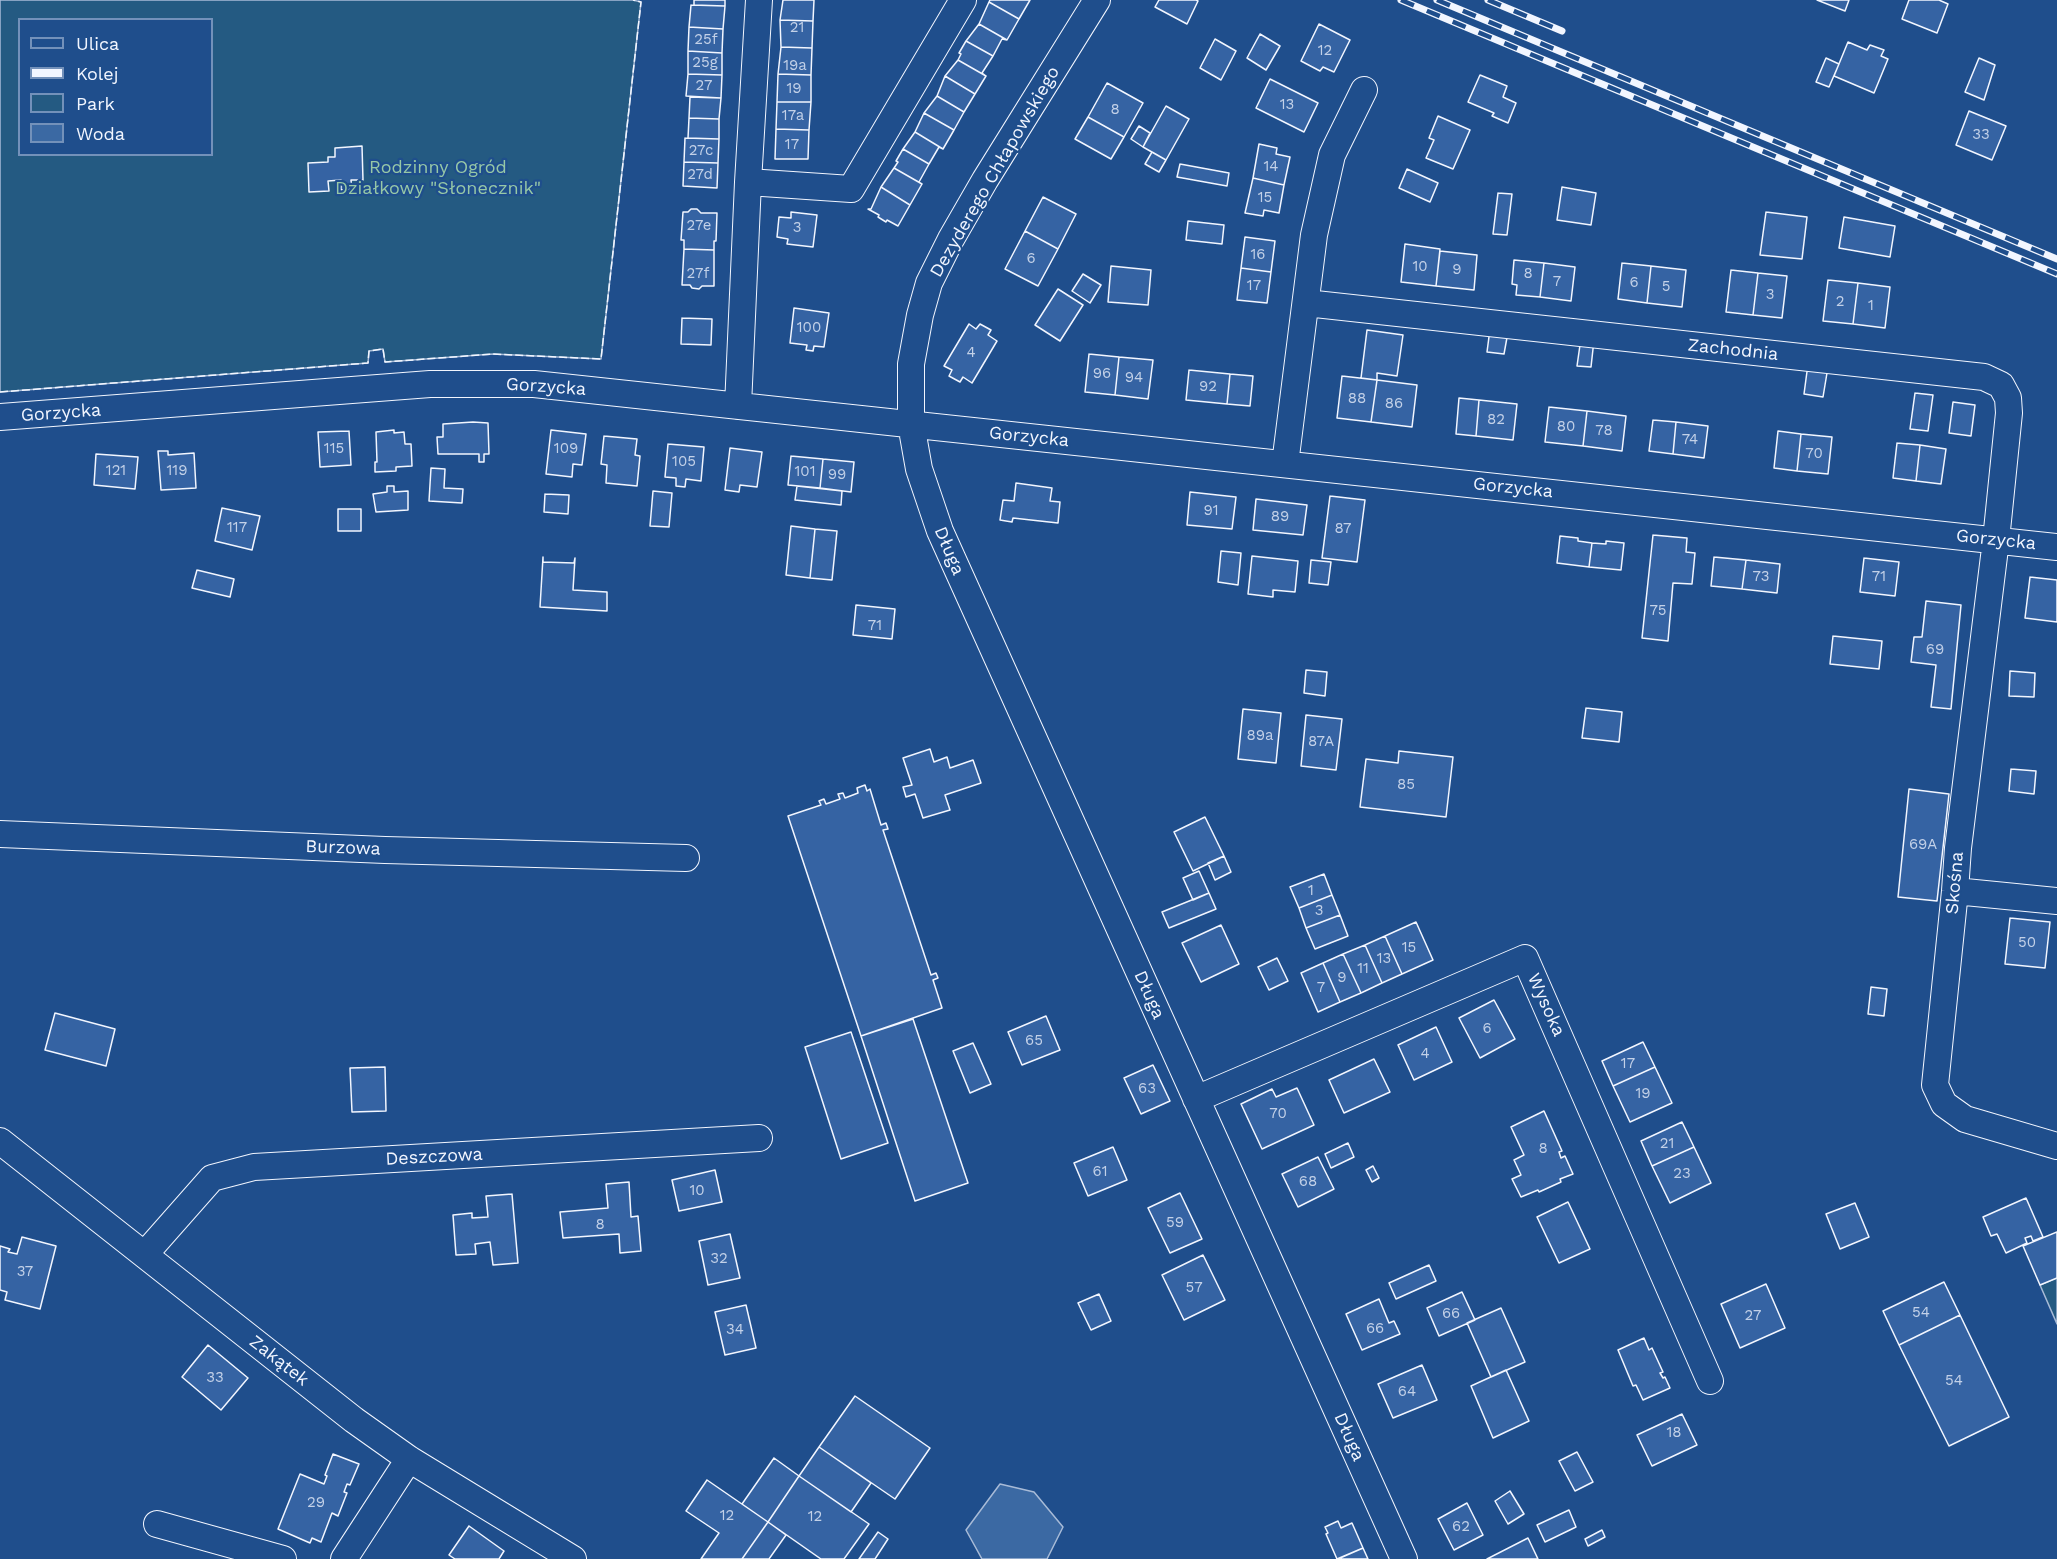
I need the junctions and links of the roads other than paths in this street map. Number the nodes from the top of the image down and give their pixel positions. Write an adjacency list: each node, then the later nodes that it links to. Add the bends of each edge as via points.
1 (759, 0): 5 (street)
2 (963, 0): 5 (street, via 851,189)
3 (1097, 0): 9 (street, Dezyderego Chłapowskiego, via 985,180 930,283 914,343)
4 (1364, 90): 6 (street, via 1332,155 1314,235)
5 (748, 182): 7 (street)
6 (1306, 303): 10 (street); 11 (street, Zachodnia, via 1984,377 2001,385 2008,398)
7 (738, 405): 8 (street, Gorzycka, via 534,384 430,384); 9 (street, Gorzycka)
8 (0, 417)
9 (911, 424): 10 (street, Gorzycka); 17 (street, Długa, via 919,469 940,531)
10 (1285, 464): 11 (street, Gorzycka)
11 (1996, 540): 12 (street, Gorzycka); 15 (street, Skośna)
12 (2057, 547)
13 (0, 834): 14 (street, Burzowa)
14 (686, 858)
15 (1955, 891): 16 (street); 20 (street, Skośna, via 1935,1085 1944,1104 1965,1119)
16 (2057, 901)
17 (1196, 1099): 22 (street, Wysoka, via 1525,958); 28 (street, Długa)
18 (759, 1138): 21 (street, Deszczowa, via 254,1167 212,1178)
19 (0, 1141): 21 (street, Zakątek)
20 (2057, 1146)
21 (145, 1254): 23 (street, Zakątek)
22 (1710, 1381)
23 (409, 1459): 26 (street); 27 (street, Zakątek)
24 (157, 1524): 25 (street)
25 (283, 1559)
26 (344, 1559)
27 (573, 1559)
28 (1404, 1559)

